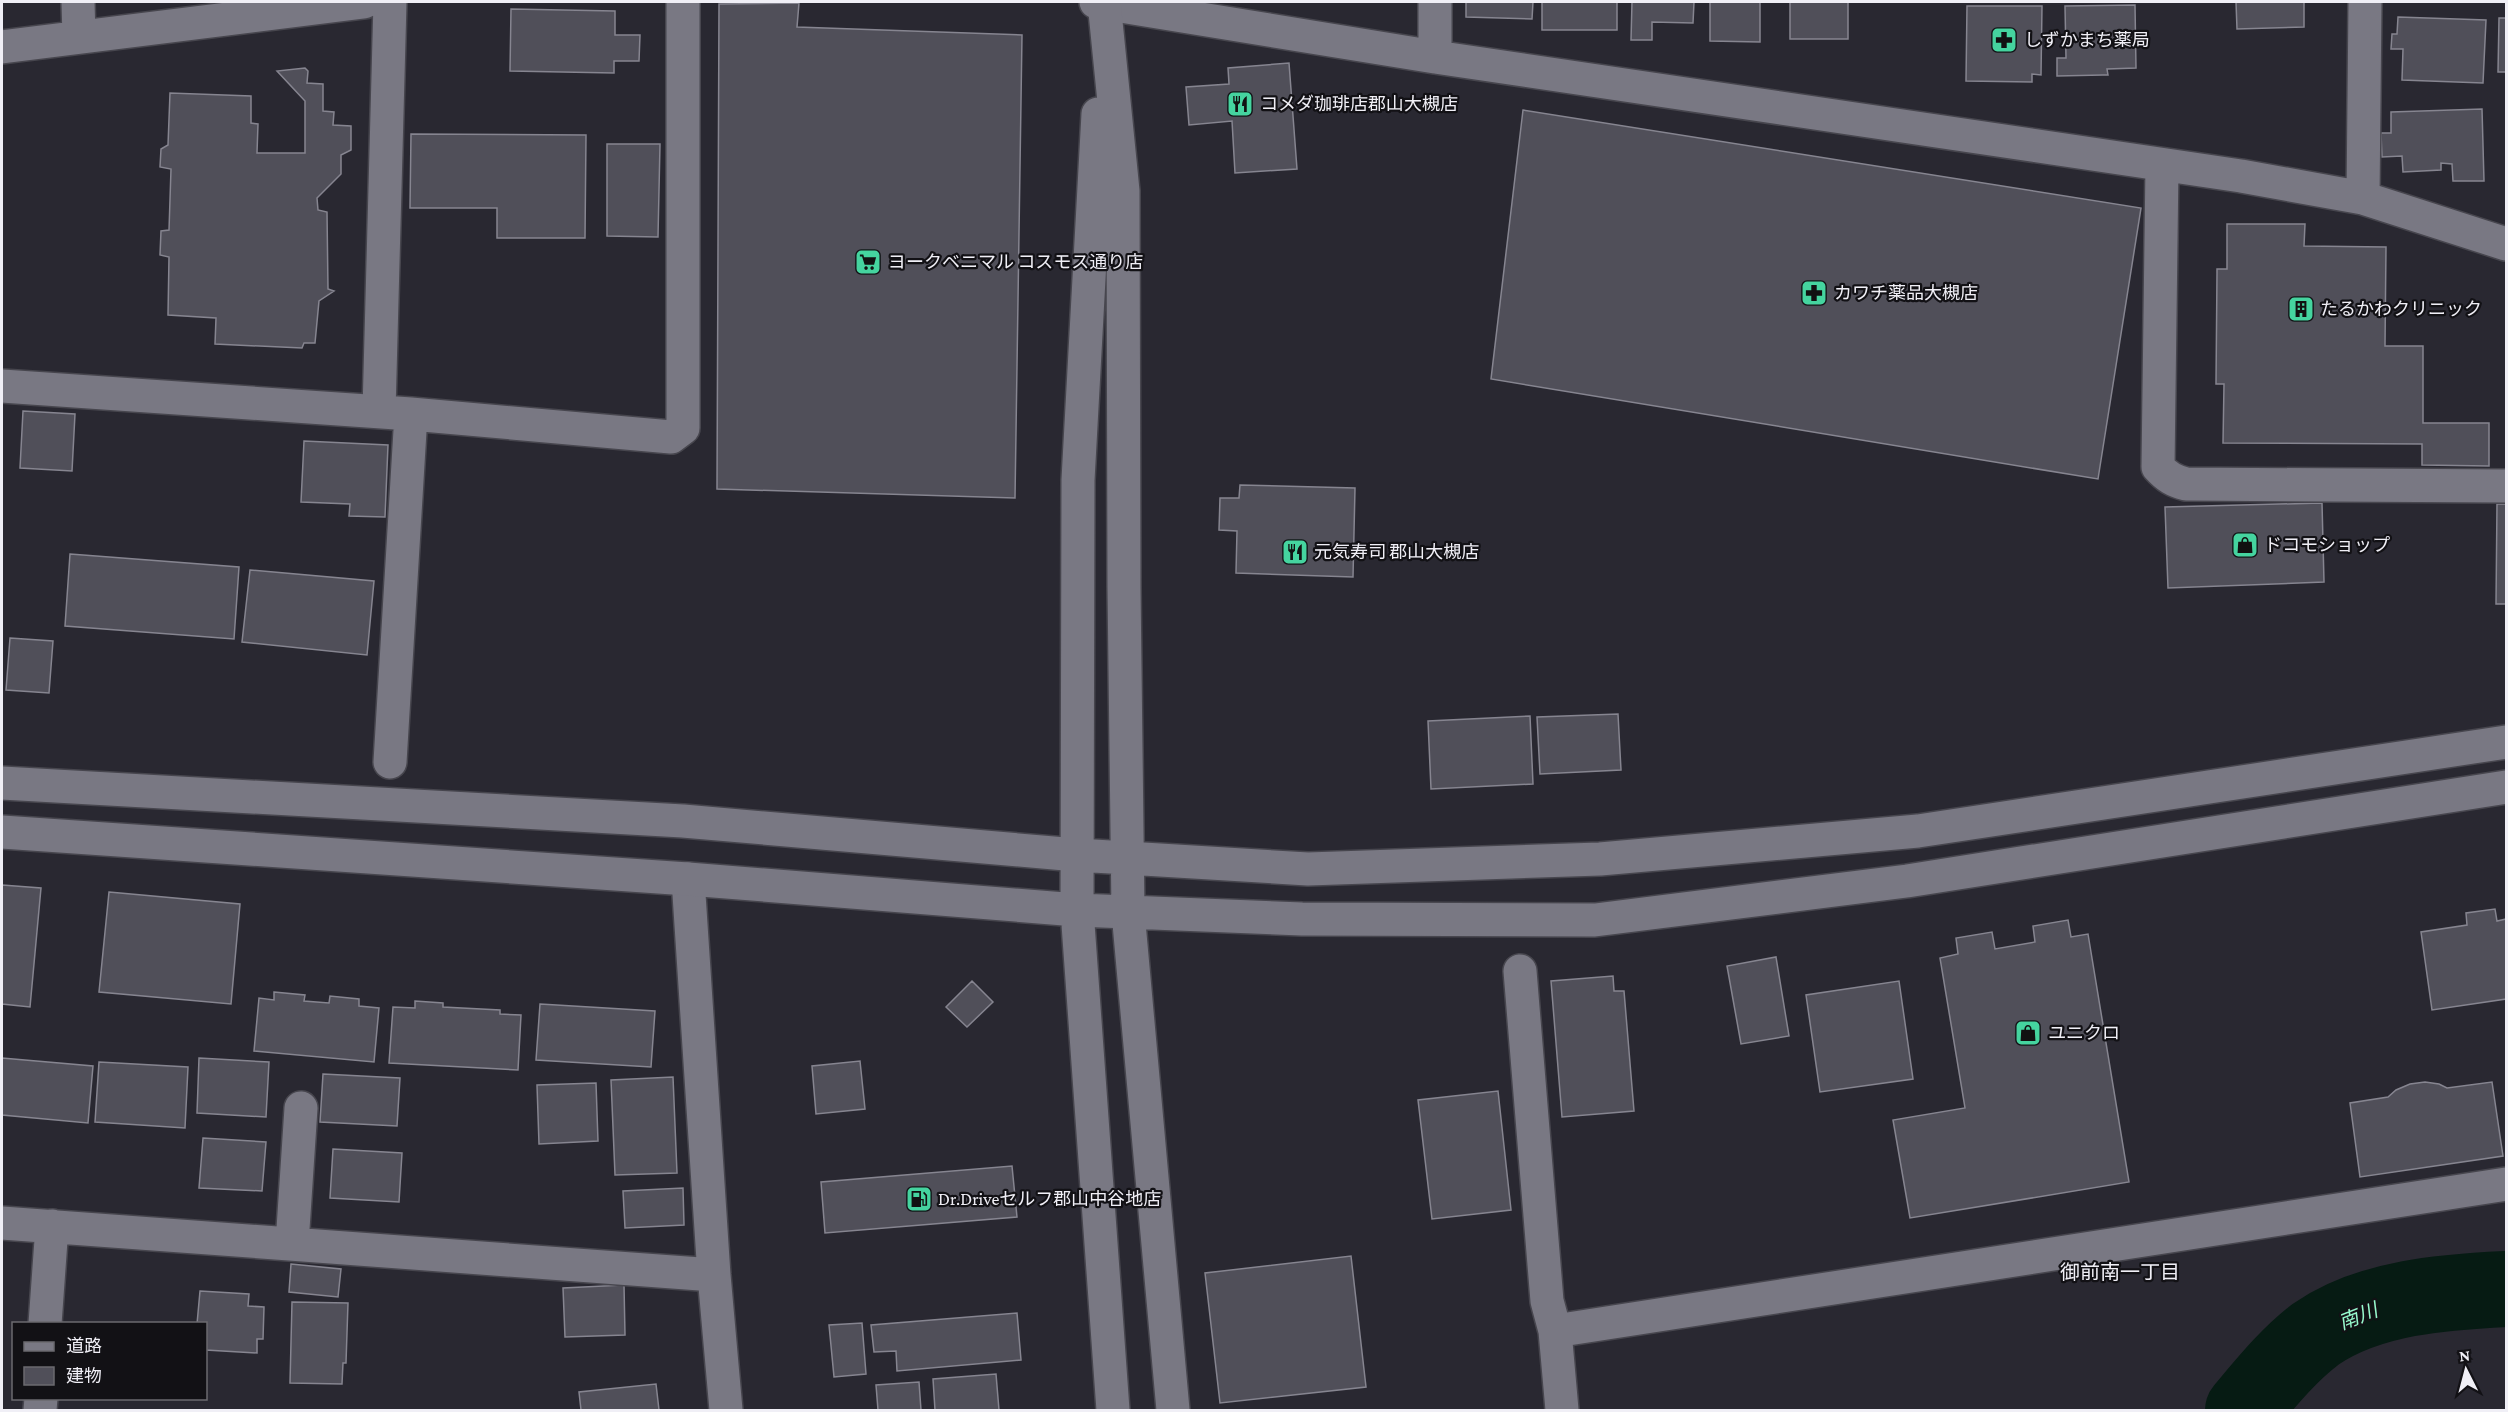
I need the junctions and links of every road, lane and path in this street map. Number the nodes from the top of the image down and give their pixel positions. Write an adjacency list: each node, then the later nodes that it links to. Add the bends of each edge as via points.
1 (78, 2): 9 (street)
2 (364, 2): 8 (street)
3 (390, 2): 16 (street)
4 (683, 2): 16 (street, via 683,428 671,437)
5 (1101, 2): 11 (street); 23 (street, via 1078,480); 24 (street, via 1123,191)
6 (1435, 2): 11 (street)
7 (2365, 2): 13 (street)
8 (160, 14): 9 (street)
9 (79, 37): 10 (street)
10 (2, 47)
11 (1435, 57): 12 (street)
12 (2163, 165): 13 (street); 17 (street, via 2158,467 2166,475 2186,484)
13 (2363, 198): 14 (street)
14 (2506, 244)
15 (2, 386): 16 (street)
16 (395, 412): 19 (street)
17 (2506, 486)
18 (2506, 742): 24 (street, via 1918,831 1600,859 1308,869)
19 (390, 762)
20 (2, 783): 23 (street, via 683,821)
21 (2506, 787): 27 (street, via 1907,882 1595,920 1302,919)
22 (2, 832): 25 (street)
23 (1077, 855): 24 (street); 26 (street)
24 (1127, 857): 27 (street)
25 (688, 879): 26 (street); 34 (street)
26 (1077, 910): 27 (street); 38 (street)
27 (1128, 912): 39 (street)
28 (1520, 971): 36 (street, via 1547,1301)
29 (301, 1108): 33 (street)
30 (2506, 1184): 36 (street)
31 (2, 1223): 32 (street)
32 (52, 1226): 33 (street); 35 (street)
33 (292, 1244): 34 (street)
34 (714, 1275): 37 (street)
35 (45, 1322)
36 (1556, 1331): 40 (street)
37 (726, 1410)
38 (1113, 1410)
39 (1173, 1410)
40 (1563, 1410)

